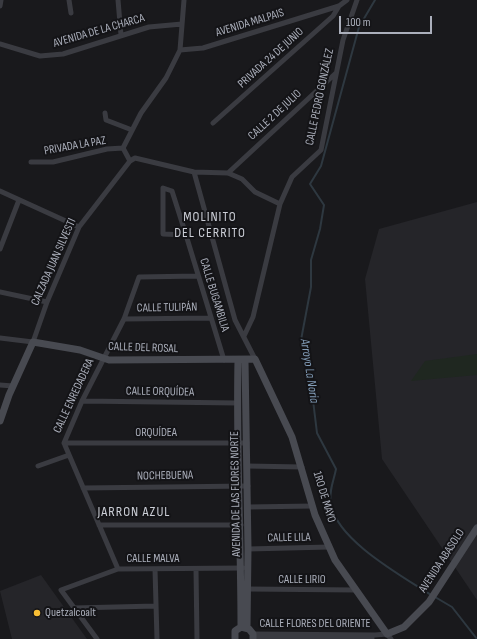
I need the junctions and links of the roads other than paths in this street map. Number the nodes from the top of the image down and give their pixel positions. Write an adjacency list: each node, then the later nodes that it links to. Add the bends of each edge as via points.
1 (0, 0): 7 (street)
2 (69, 0): 10 (street)
3 (118, 0): 12 (street)
4 (184, 0): 11 (street)
5 (348, 0): 8 (street, AVENIDA MALPAIS); 9 (street)
6 (357, 0): 9 (street, CALLE PEDRO GONZÁLEZ)
7 (0, 6)
8 (339, 6): 14 (street, AVENIDA MALPAIS, via 203,48); 17 (street, PRIVADA 24 DE JUNIO, via 333,16)
9 (353, 8): 15 (street, CALLE PEDRO GONZÁLEZ, via 342,40)
10 (71, 13)
11 (182, 24): 12 (street, AVENIDA DE LA CHARCA, via 149,26); 14 (street)
12 (121, 35): 13 (street, AVENIDA DE LA CHARCA, via 63,54 40,56)
13 (0, 44)
14 (180, 50): 18 (street, via 166,78 141,112)
15 (336, 73): 23 (street, CALLE 2 DE JULIO); 26 (street, CALLE PEDRO GONZÁLEZ, via 321,150 292,177)
16 (106, 113): 18 (street, via 106,120)
17 (213, 123)
18 (132, 130): 19 (street)
19 (123, 148): 20 (street); 21 (street, PRIVADA LA PAZ, via 53,162)
20 (130, 161): 22 (street, via 141,158); 27 (street, CALZADA JUAN SILVESTI)
21 (31, 162)
22 (194, 172): 23 (street); 35 (street, via 235,320)
23 (228, 173): 26 (street, via 242,179 255,192)
24 (0, 191): 25 (street)
25 (19, 200): 27 (street); 29 (street)
26 (280, 204): 35 (street, via 253,317)
27 (79, 227): 32 (street, CALZADA JUAN SILVESTI)
28 (186, 235): 28 (street, CALLE BUGAMBILIA, via 172,191 163,188 163,234); 30 (street, CALLE BUGAMBILIA)
29 (0, 249)
30 (198, 276): 33 (street, CALLE BUGAMBILIA); 34 (street, CALLE ENREDADERA, via 140,277)
31 (0, 292): 32 (street)
32 (46, 302): 37 (street, CALZADA JUAN SILVESTI)
33 (211, 318): 34 (street, CALLE TULIPÁN); 40 (street, CALLE BUGAMBILIA)
34 (124, 319): 38 (street, CALLE ENREDADERA)
35 (244, 336): 39 (street)
36 (0, 338): 37 (street)
37 (33, 342): 38 (street, CALLE DEL ROSAL, via 80,350); 44 (street, CALZADA JUAN SILVESTI)
38 (103, 358): 40 (street, CALLE DEL ROSAL); 45 (street, CALLE ENREDADERA)
39 (255, 359): 42 (street, CALLE DEL ROSAL); 54 (street, 1RO DE MAYO, via 292,437)
40 (224, 360): 41 (street, CALLE DEL ROSAL)
41 (238, 360): 42 (street, CALLE DEL ROSAL); 46 (street, AVENIDA DE LAS FLORES NORTE)
42 (246, 360): 49 (street, AVENIDA DE LAS FLORES NORTE)
43 (0, 385): 44 (street)
44 (13, 386): 47 (street, CALZADA JUAN SILVESTI)
45 (82, 401): 46 (street, CALLE ORQUÍDEA); 50 (street, CALLE ENREDADERA)
46 (237, 403): 48 (street, AVENIDA DE LAS FLORES NORTE)
47 (0, 421)
48 (237, 442): 49 (street, ORQUÍDEA); 50 (street, ORQUÍDEA); 55 (street, AVENIDA DE LAS FLORES NORTE)
49 (247, 442): 53 (street, AVENIDA DE LAS FLORES NORTE)
50 (64, 443): 51 (street, CALLE ENREDADERA)
51 (69, 455): 52 (street); 57 (street, CALLE ENREDADERA)
52 (38, 466)
53 (247, 466): 54 (street); 56 (street, AVENIDA DE LAS FLORES NORTE)
54 (303, 467): 58 (street, 1RO DE MAYO)
55 (239, 485): 56 (street, NOCHEBUENA); 57 (street, NOCHEBUENA); 61 (street, AVENIDA DE LAS FLORES NORTE)
56 (248, 486): 59 (street, AVENIDA DE LAS FLORES NORTE)
57 (83, 488): 60 (street, CALLE ENREDADERA)
58 (313, 506): 59 (street); 63 (street, 1RO DE MAYO)
59 (248, 507): 64 (street, AVENIDA DE LAS FLORES NORTE)
60 (99, 525): 61 (street); 65 (street, CALLE ENREDADERA)
61 (241, 525): 68 (street, AVENIDA DE LAS FLORES NORTE)
62 (477, 528): 74 (street, AVENIDA ABASOLO, via 429,602 404,627)
63 (329, 547): 64 (street, CALLE LILA); 70 (street, 1RO DE MAYO)
64 (248, 549): 68 (street, AVENIDA DE LAS FLORES NORTE)
65 (118, 569): 66 (street, CALLE MALVA); 72 (street, CALLE MALVA, via 61,590)
66 (154, 569): 67 (street, CALLE MALVA); 71 (street)
67 (196, 569): 68 (street, CALLE MALVA); 79 (street)
68 (245, 569): 69 (street, AVENIDA DE LAS FLORES NORTE); 73 (street, AVENIDA DE LAS FLORES NORTE)
69 (248, 589): 70 (street, CALLE LIRIO); 73 (street, AVENIDA DE LAS FLORES NORTE)
70 (356, 590): 74 (street, 1RO DE MAYO)
71 (156, 606): 72 (street); 78 (street)
72 (74, 608): 77 (street)
73 (244, 627): 75 (street); 80 (street, via 235,631)
74 (389, 636): 76 (street, CALLE FLORES DEL ORIENTE)
75 (253, 637): 76 (street, CALLE FLORES DEL ORIENTE)
76 (373, 637)
77 (97, 639)
78 (157, 639)
79 (197, 639)
80 (235, 639)

